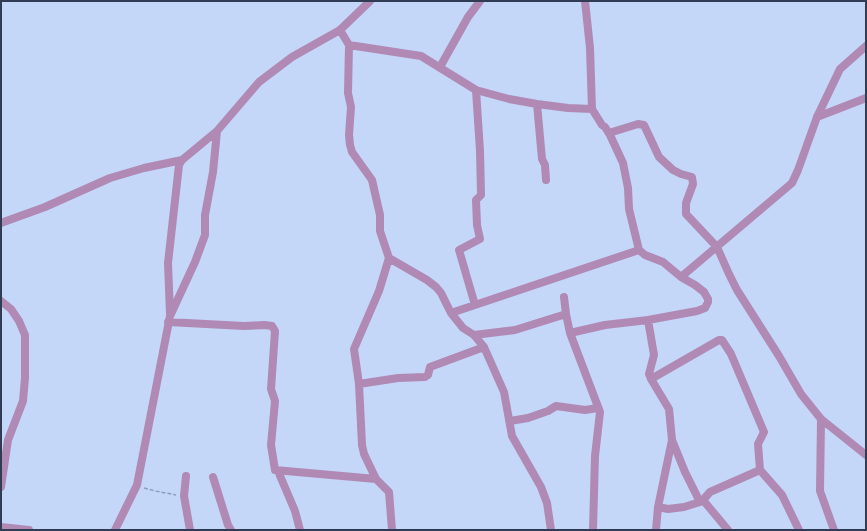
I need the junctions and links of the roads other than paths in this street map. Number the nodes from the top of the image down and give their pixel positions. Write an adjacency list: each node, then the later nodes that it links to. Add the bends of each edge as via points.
1 (370, 1): 4 (street)
2 (480, 1): 7 (street)
3 (585, 1): 11 (street)
4 (340, 30): 5 (street); 13 (street, via 292,57 259,82)
5 (349, 45): 7 (street, via 419,55); 20 (street, via 350,145 352,152 372,180 380,215 380,231)
6 (866, 46): 12 (street, via 840,69)
7 (440, 67): 8 (street)
8 (476, 90): 10 (street); 24 (street, via 481,195 476,200 480,240 459,250)
9 (866, 98): 12 (street)
10 (537, 104): 11 (street); 16 (street)
11 (592, 109): 14 (street)
12 (817, 117): 18 (street, via 792,183)
13 (217, 131): 15 (street); 27 (street, via 205,218 205,236 196,262)
14 (609, 133): 18 (street, via 638,124 644,125 658,157 673,170 692,177 693,184 686,203 686,214); 19 (street, via 623,163 629,210)
15 (182, 160): 17 (street, via 110,178 45,207); 27 (street, via 177,176 168,263)
16 (546, 180)
17 (1, 223)
18 (717, 247): 21 (street); 35 (street, via 746,305 801,394)
19 (639, 250): 21 (street, via 663,262); 24 (street)
20 (389, 258): 25 (street, via 436,287 442,293); 33 (street, via 355,344)
21 (681, 277): 28 (street, via 704,292 708,299 707,306 697,311)
22 (564, 297): 26 (street)
23 (1, 301): 44 (street, via 12,309 25,335 25,342 23,400 8,440)
24 (475, 305): 25 (street)
25 (451, 313): 30 (street, via 463,328)
26 (566, 314): 29 (street); 30 (street, via 515,330)
27 (169, 319): 40 (street, via 244,326 265,325 274,328 271,389 275,401 271,445 274,469); 49 (street, via 137,485)
28 (648, 320): 29 (street, via 605,325); 32 (street, via 654,354 649,374)
29 (570, 333): 34 (street)
30 (474, 335): 31 (street)
31 (484, 347): 33 (street, via 430,367 425,377); 36 (street, via 504,392)
32 (651, 379): 37 (street, via 669,409); 39 (street, via 722,340 731,354 764,432 758,444)
33 (359, 384): 43 (street, via 362,446)
34 (598, 408): 36 (street, via 585,410 556,406 528,418); 55 (street, via 600,412)
35 (821, 419): 38 (street); 59 (street, via 820,491)
36 (510, 421): 54 (street, via 512,436 541,487 547,503)
37 (672, 440): 45 (street); 46 (street)
38 (866, 455)
39 (760, 470): 45 (street, via 710,492); 58 (street, via 782,495)
40 (278, 471): 43 (street); 52 (street)
41 (186, 476): 50 (street, via 185,499)
42 (213, 477): 51 (street)
43 (376, 479): 53 (street, via 390,495)
44 (1, 487)
45 (701, 501): 46 (street, via 679,508); 57 (street)
46 (658, 507): 56 (street)
47 (1, 527): 48 (street)
48 (29, 530)
49 (115, 530)
50 (190, 530)
51 (231, 530)
52 (300, 530)
53 (392, 530)
54 (551, 530)
55 (593, 530)
56 (656, 530)
57 (728, 530)
58 (799, 530)
59 (834, 530)

